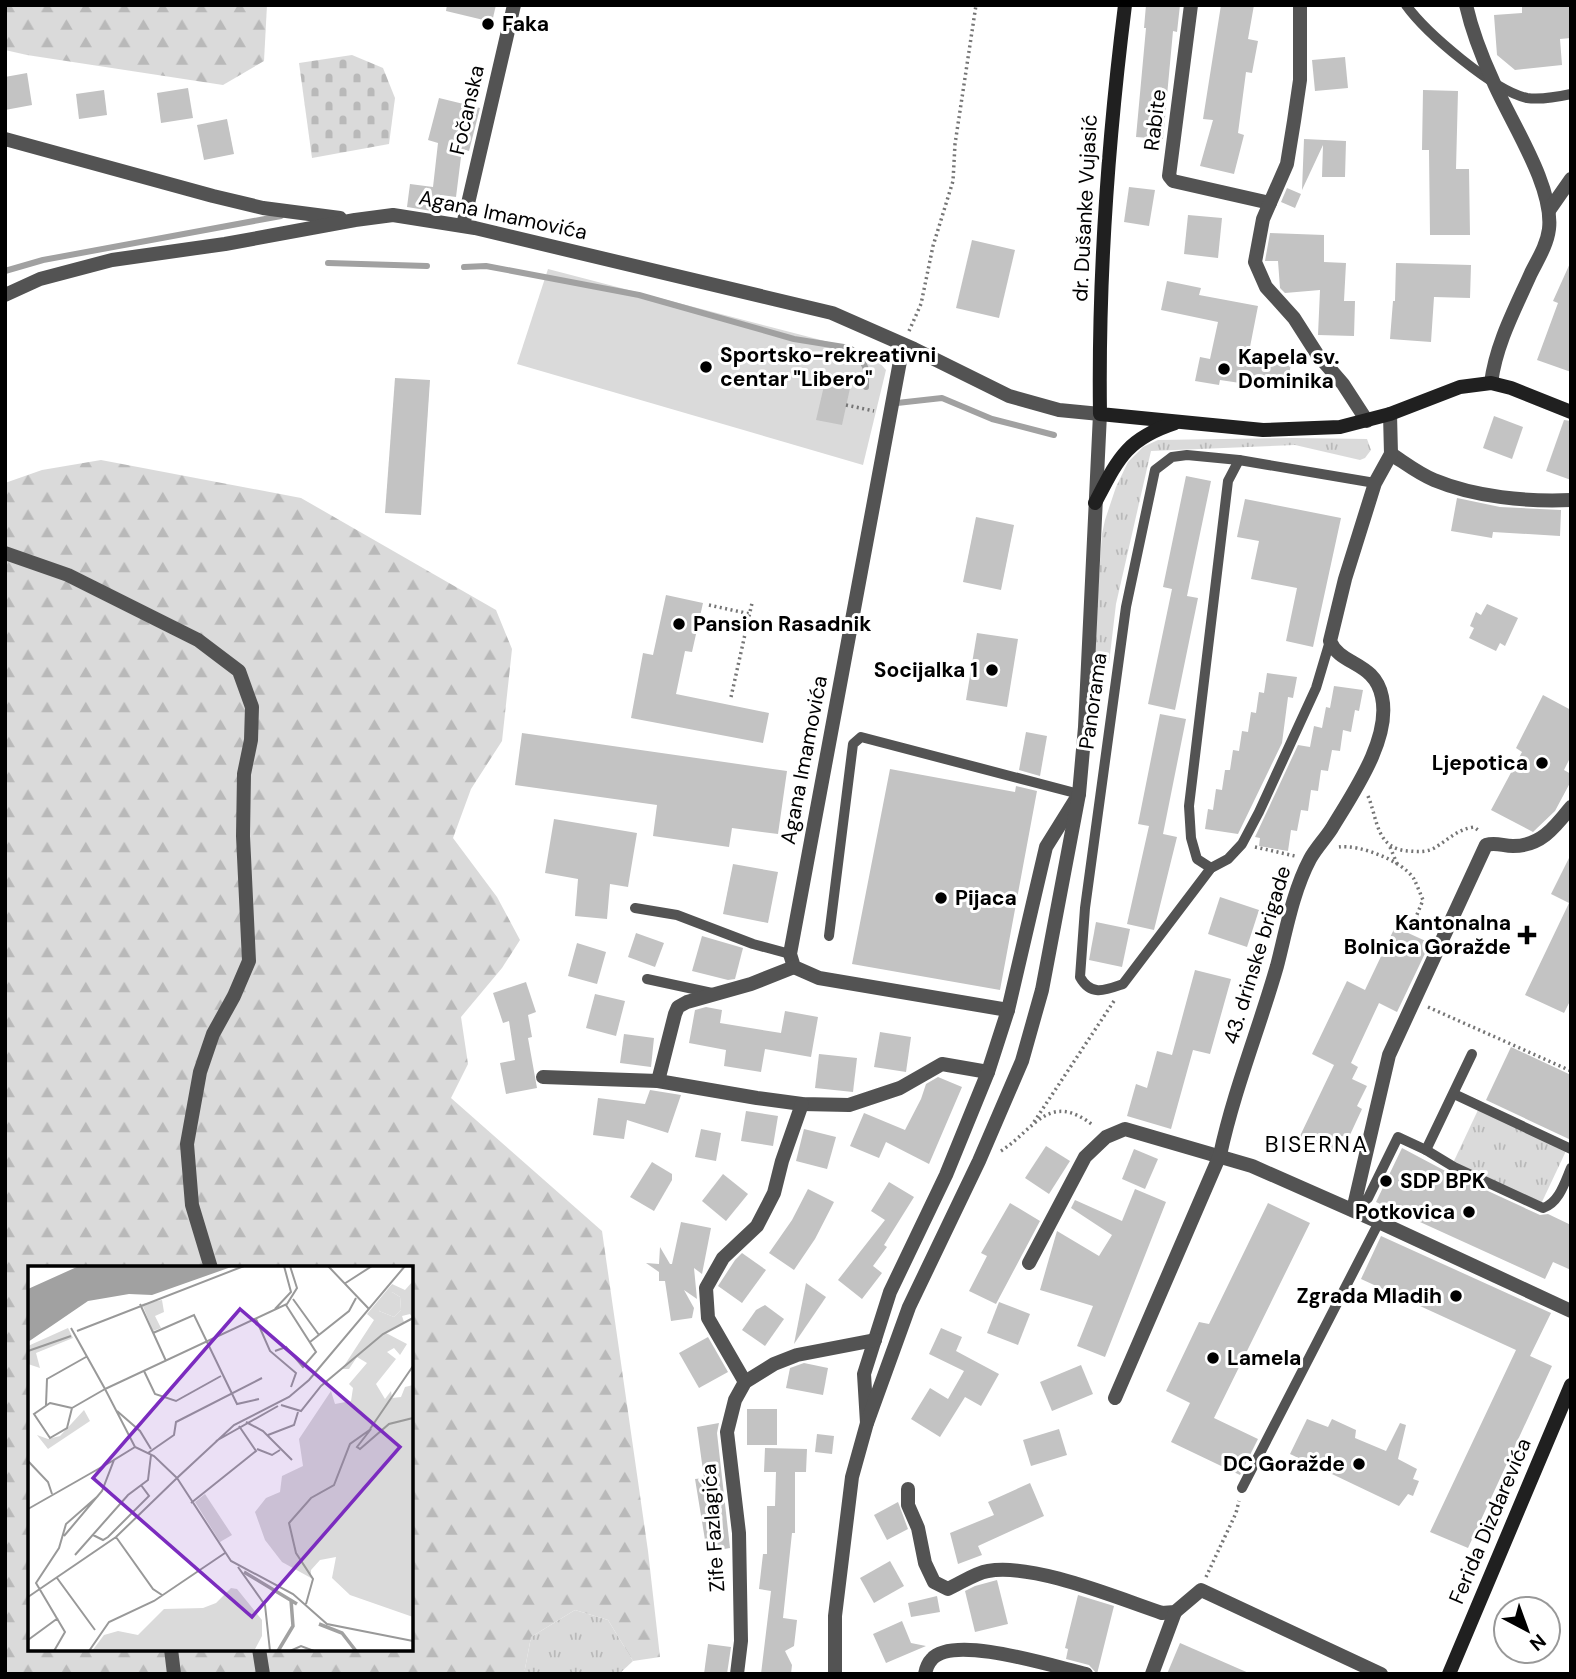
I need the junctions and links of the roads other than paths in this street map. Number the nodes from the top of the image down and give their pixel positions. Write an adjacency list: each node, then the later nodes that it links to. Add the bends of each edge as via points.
1 (514, 5): 14 (street, Fočanska)
2 (1125, 5): 19 (main road, dr. Dušanke Vujasić, via 1112,105 1104,234)
3 (1191, 5): 11 (street, Rabite, via 1169,176 1173,181)
4 (1300, 5): 11 (street, via 1300,80 1294,121 1287,164)
5 (1406, 5): 7 (lane, via 1444,47)
6 (1466, 5): 7 (street)
7 (1492, 80): 8 (lane, via 1513,94 1530,98); 12 (street)
8 (1571, 94)
9 (5, 139): 13 (street, via 263,208)
10 (1571, 179): 12 (street)
11 (1270, 203): 22 (street, via 1255,262 1266,287 1294,318)
12 (1550, 209): 17 (street, via 1546,242 1503,336)
13 (355, 219): 14 (street, Agana Imamovića, via 393,215); 15 (street, Agana Imamovića, via 112,260 40,279)
14 (463, 225): 16 (street, Agana Imamovića, via 832,313)
15 (5, 295)
16 (903, 345): 19 (street, Agana Imamovića, via 1009,396 1059,411); 35 (street, Agana Imamovića)
17 (1491, 383): 18 (main road); 20 (main road, Agana Imamovića, via 1460,387)
18 (1571, 412)
19 (1100, 414): 21 (main road, Agana Imamovića); 27 (street)
20 (1390, 414): 22 (main road, Agana Imamovića); 23 (street)
21 (1178, 421): 22 (main road, Agana Imamovića, via 1284,430); 27 (main road, via 1136,440 1122,454)
22 (1367, 421)
23 (1391, 454): 25 (street); 26 (street, via 1434,480 1479,492 1543,502)
24 (1239, 460): 25 (lane, Panorama); 32 (lane, via 1228,481 1189,806 1197,859); 32 (lane, Panorama, via 1172,457 1155,470 1122,635 1085,908 1080,977 1084,984 1093,991 1123,984)
25 (1375, 482): 29 (street)
26 (1571, 500)
27 (1096, 503): 30 (street)
28 (5, 553): 52 (street, via 68,575 198,640 239,671 252,706 243,824 248,961 208,1047 187,1143 192,1205)
29 (1330, 641): 32 (lane, via 1316,688 1259,812 1242,844); 47 (street, 43. drinske brigade, via 1334,649 1374,678 1383,698 1384,724 1360,779 1310,859 1285,929)
30 (1079, 794): 34 (lane, via 861,737 853,744); 38 (street, via 1046,847); 58 (street, via 1042,990 1022,1061 909,1307)
31 (1571, 807): 49 (street, via 1549,834 1532,844 1486,845 1389,1055)
32 (1211, 868)
33 (635, 908): 35 (lane, via 677,915)
34 (829, 936)
35 (792, 960): 37 (street, via 751,984); 38 (street, via 820,978)
36 (647, 979): 37 (lane)
37 (712, 993): 42 (street, via 678,1007)
38 (1008, 1010): 40 (street)
39 (1472, 1054): 43 (lane)
40 (988, 1072): 44 (street, via 942,1064 900,1088 849,1105); 54 (street, via 946,1175 890,1292)
41 (543, 1077): 42 (street)
42 (658, 1081): 44 (street)
43 (1454, 1094): 45 (lane); 46 (lane)
44 (803, 1104): 55 (street, via 774,1193 758,1226 723,1258 706,1288 708,1318)
45 (1571, 1149)
46 (1426, 1150): 48 (lane, via 1543,1208 1557,1197); 49 (lane, via 1398,1137 1368,1198)
47 (1220, 1155): 49 (street); 51 (street, via 1125,1129 1106,1136 1085,1157); 57 (street, 43. drinske brigade)
48 (1571, 1168)
49 (1353, 1210): 50 (street)
50 (1380, 1222): 53 (street); 60 (lane)
51 (1029, 1263)
52 (210, 1266)
53 (1571, 1311)
54 (875, 1340): 55 (street, via 797,1355); 58 (street, via 864,1374)
55 (744, 1382): 66 (street, Zife Fazlagića, via 727,1432 739,1534 741,1641)
56 (1571, 1385): 72 (main road, Ferida Dizdarevića)
57 (1115, 1398)
58 (867, 1423): 67 (street, via 852,1477 835,1616)
59 (908, 1489): 61 (street, via 908,1505 925,1563 934,1582 948,1589 986,1571 1011,1570 1064,1580 1162,1613)
60 (1242, 1489)
61 (1175, 1612): 70 (street); 71 (street, via 1201,1590)
62 (171, 1651): 64 (street)
63 (259, 1651): 65 (street)
64 (174, 1674)
65 (263, 1674)
66 (737, 1674)
67 (835, 1674)
68 (925, 1674): 69 (street, via 932,1658 944,1651 976,1648)
69 (1086, 1674)
70 (1152, 1674)
71 (1381, 1674)
72 (1449, 1674)

